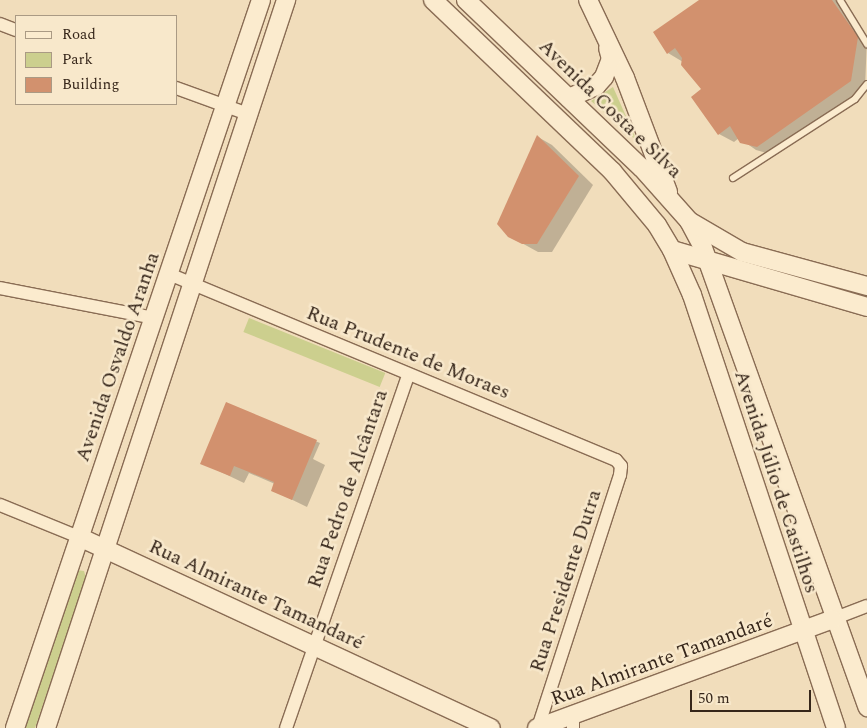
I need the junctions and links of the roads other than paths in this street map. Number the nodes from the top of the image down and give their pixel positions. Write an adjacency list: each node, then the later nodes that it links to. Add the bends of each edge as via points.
1 (262, 0): 14 (street, Avenida Osvaldo Aranha)
2 (286, 0): 15 (street)
3 (433, 0): 19 (street, via 612,172 657,225)
4 (466, 0): 13 (street, Avenida Costa e Silva)
5 (588, 0): 9 (street)
6 (840, 0): 10 (lane)
7 (0, 24): 8 (street)
8 (15, 30)
9 (607, 43): 13 (street, via 610,59 604,77 596,86); 17 (street, via 625,78)
10 (867, 44)
11 (867, 84): 16 (lane, via 855,99)
12 (178, 89): 14 (street)
13 (569, 98): 17 (street, Avenida Costa e Silva)
14 (224, 106): 15 (street); 23 (street, Avenida Osvaldo Aranha)
15 (248, 114): 24 (street)
16 (733, 178)
17 (669, 195): 18 (street, Avenida Costa e Silva)
18 (688, 221): 20 (street); 21 (street, Avenida Costa e Silva)
19 (672, 250): 21 (street); 36 (street, Avenida Júlio de Castilhos, via 692,295)
20 (742, 252): 22 (street); 25 (street)
21 (706, 261): 22 (street); 35 (street, Avenida Júlio de Castilhos)
22 (736, 270): 27 (street)
23 (169, 274): 24 (street, Rua Prudente de Moraes); 28 (street, Avenida Osvaldo Aranha)
24 (194, 284): 29 (street, Rua Prudente de Moraes); 33 (street)
25 (867, 286)
26 (0, 288): 28 (street)
27 (867, 307)
28 (154, 318): 32 (street, Avenida Osvaldo Aranha)
29 (408, 375): 30 (street, Rua Prudente de Moraes, via 609,455 621,466); 37 (street, Rua Pedro de Alcântara)
30 (620, 475): 44 (street, Rua Presidente Dutra)
31 (0, 505): 32 (street, Rua Almirante Tamandaré)
32 (79, 537): 33 (street, Rua Almirante Tamandaré); 40 (street, Avenida Osvaldo Aranha)
33 (107, 548): 37 (street, Rua Almirante Tamandaré); 41 (street)
34 (867, 606): 35 (street)
35 (833, 619): 36 (street, Rua Almirante Tamandaré); 38 (street, Avenida Júlio de Castilhos)
36 (802, 633): 39 (street, Rua Almirante Tamandaré); 45 (street, Avenida Júlio de Castilhos)
37 (313, 646): 42 (street, Rua Pedro de Alcântara); 43 (street, Rua Almirante Tamandaré)
38 (867, 707)
39 (573, 722): 44 (street, Rua Almirante Tamandaré)
40 (15, 728)
41 (46, 728)
42 (286, 728)
43 (491, 728)
44 (538, 728)
45 (836, 728)

